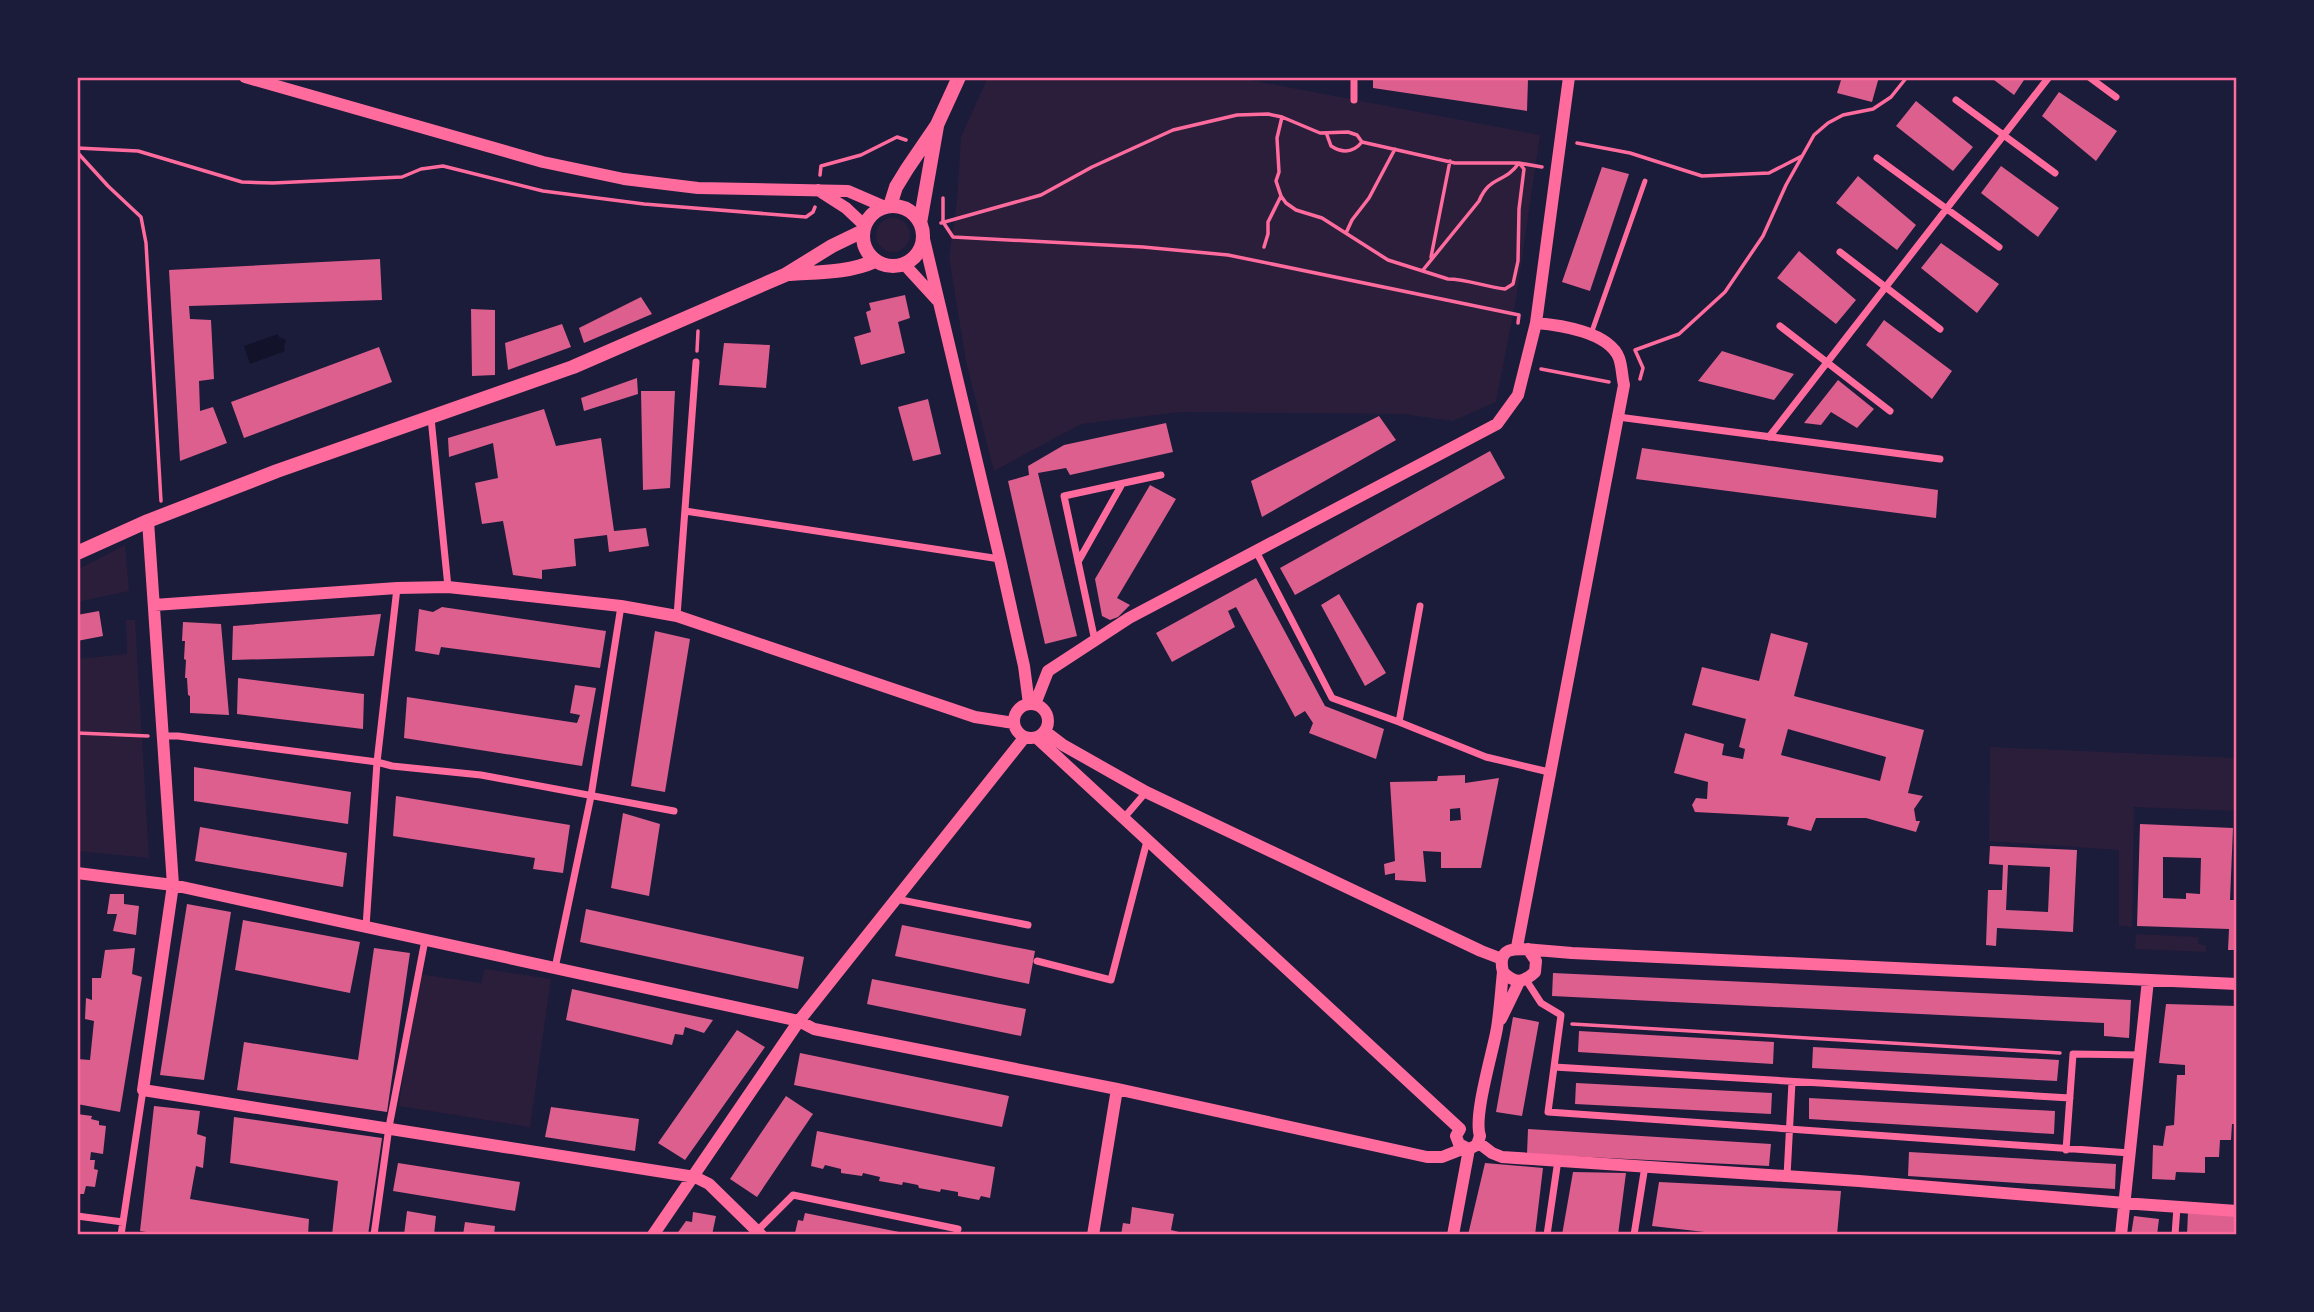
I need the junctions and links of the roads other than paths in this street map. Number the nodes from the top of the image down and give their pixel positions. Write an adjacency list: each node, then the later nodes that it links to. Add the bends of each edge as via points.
1 (245, 77): 15 (street, via 543,162 624,179 698,188)
2 (959, 77): 10 (main road)
3 (1354, 77): 8 (street)
4 (1569, 77): 27 (street)
5 (2049, 77): 11 (street)
6 (2089, 77): 7 (street)
7 (2116, 97)
8 (1354, 100)
9 (1956, 100): 11 (street)
10 (937, 125): 16 (main road); 19 (main road)
11 (2004, 134): 13 (street); 17 (street)
12 (1877, 158): 17 (street)
13 (2055, 173)
14 (1645, 181): 30 (lane)
15 (817, 190): 16 (street, via 848,191); 18 (street, via 846,208)
16 (887, 206): 18 (main road, via 872,214); 19 (main road, via 908,210)
17 (1946, 209): 20 (street); 25 (street)
18 (864, 228): 22 (main road, via 865,248); 24 (main road)
19 (922, 229): 23 (main road, via 918,253); 26 (street)
20 (1999, 247)
21 (1840, 252): 25 (street)
22 (875, 261): 23 (main road, via 889,266); 24 (main road, via 846,271)
23 (904, 264): 26 (street)
24 (785, 275): 34 (main road, via 573,367)
25 (1885, 287): 29 (street); 32 (street)
26 (940, 303): 44 (street)
27 (1536, 323): 30 (street); 43 (street, via 1518,395 1497,424)
28 (1780, 326): 32 (street)
29 (1940, 329)
30 (1591, 334): 35 (street, via 1619,356 1624,385)
31 (696, 362): 40 (street)
32 (1827, 362): 33 (street); 36 (street)
33 (1890, 411)
34 (431, 417): 41 (main road); 46 (street)
35 (1618, 417): 36 (street); 59 (street)
36 (1769, 437): 37 (street)
37 (1940, 459)
38 (1161, 475): 39 (street)
39 (1122, 484): 45 (street); 45 (street, via 1064,496)
40 (685, 511): 44 (street); 51 (street)
41 (155, 518): 42 (main road); 48 (street)
42 (77, 553)
43 (1257, 553): 52 (street, via 1129,618); 54 (street, via 1332,698)
44 (1000, 559): 53 (street)
45 (1078, 562): 52 (street)
46 (449, 587): 47 (street); 49 (street)
47 (397, 588): 48 (street); 58 (street)
48 (154, 605): 56 (street)
49 (621, 606): 51 (street); 61 (street)
50 (1420, 606): 54 (street)
51 (677, 616): 55 (street, via 975,717)
52 (1095, 641): 53 (street, via 1048,671)
53 (1032, 704): 55 (street, via 1017,710); 57 (street, via 1045,710 1049,721)
54 (1399, 722): 59 (street, via 1486,757)
55 (1014, 723): 57 (street, via 1017,732)
56 (163, 736): 58 (street); 66 (street)
57 (1036, 736): 60 (street, via 1063,745); 63 (street); 67 (street)
58 (377, 762): 61 (street); 69 (street)
59 (1549, 772): 71 (street)
60 (1146, 792): 63 (street); 75 (street, via 1481,951)
61 (591, 796): 62 (street); 76 (street)
62 (674, 811)
63 (1123, 819): 64 (street)
64 (1147, 841): 73 (street, via 1111,980); 90 (street)
65 (77, 873): 66 (street)
66 (173, 885): 69 (street); 86 (street)
67 (896, 899): 68 (street); 80 (street)
68 (1028, 925)
69 (366, 927): 70 (street)
70 (425, 940): 76 (street); 88 (street)
71 (1522, 948): 72 (street); 74 (street); 75 (street, via 1508,951)
72 (1572, 953): 74 (street); 77 (street)
73 (1037, 961)
74 (1536, 961): 78 (street, via 1535,972)
75 (1503, 966): 78 (street, via 1510,979); 81 (street)
76 (555, 968): 80 (street)
77 (2148, 980): 79 (street); 82 (street)
78 (1522, 981): 81 (street); 83 (street, via 1541,1003 1561,1015)
79 (2237, 984)
80 (799, 1021): 85 (street, via 814,1029); 96 (street)
81 (1497, 1029): 90 (street)
82 (2140, 1055): 87 (street, via 2073,1054); 92 (street)
83 (1554, 1067): 84 (street); 89 (street, via 1548,1112)
84 (1792, 1082): 87 (street); 89 (street)
85 (1117, 1089): 90 (street, via 1427,1157 1442,1157); 107 (street)
86 (143, 1090): 88 (street); 101 (street)
87 (2070, 1098): 91 (street)
88 (389, 1127): 96 (street); 105 (street)
89 (1789, 1130): 91 (street); 95 (street)
90 (1470, 1138): 93 (street, via 1502,1157); 108 (street)
91 (2066, 1150): 92 (street)
92 (2130, 1153): 97 (street)
93 (1558, 1160): 94 (street); 109 (street)
94 (1645, 1166): 95 (street); 110 (street)
95 (1787, 1176): 97 (street)
96 (695, 1177): 103 (street, via 709,1184); 106 (street)
97 (2125, 1203): 98 (street); 111 (street)
98 (2177, 1207): 99 (street); 112 (street)
99 (2237, 1210)
100 (77, 1216): 101 (street)
101 (123, 1222): 104 (street)
102 (958, 1229): 103 (street, via 793,1195)
103 (759, 1233)
104 (121, 1235)
105 (373, 1235)
106 (653, 1235)
107 (1093, 1235)
108 (1453, 1235)
109 (1547, 1235)
110 (1634, 1235)
111 (2121, 1235)
112 (2175, 1235)

